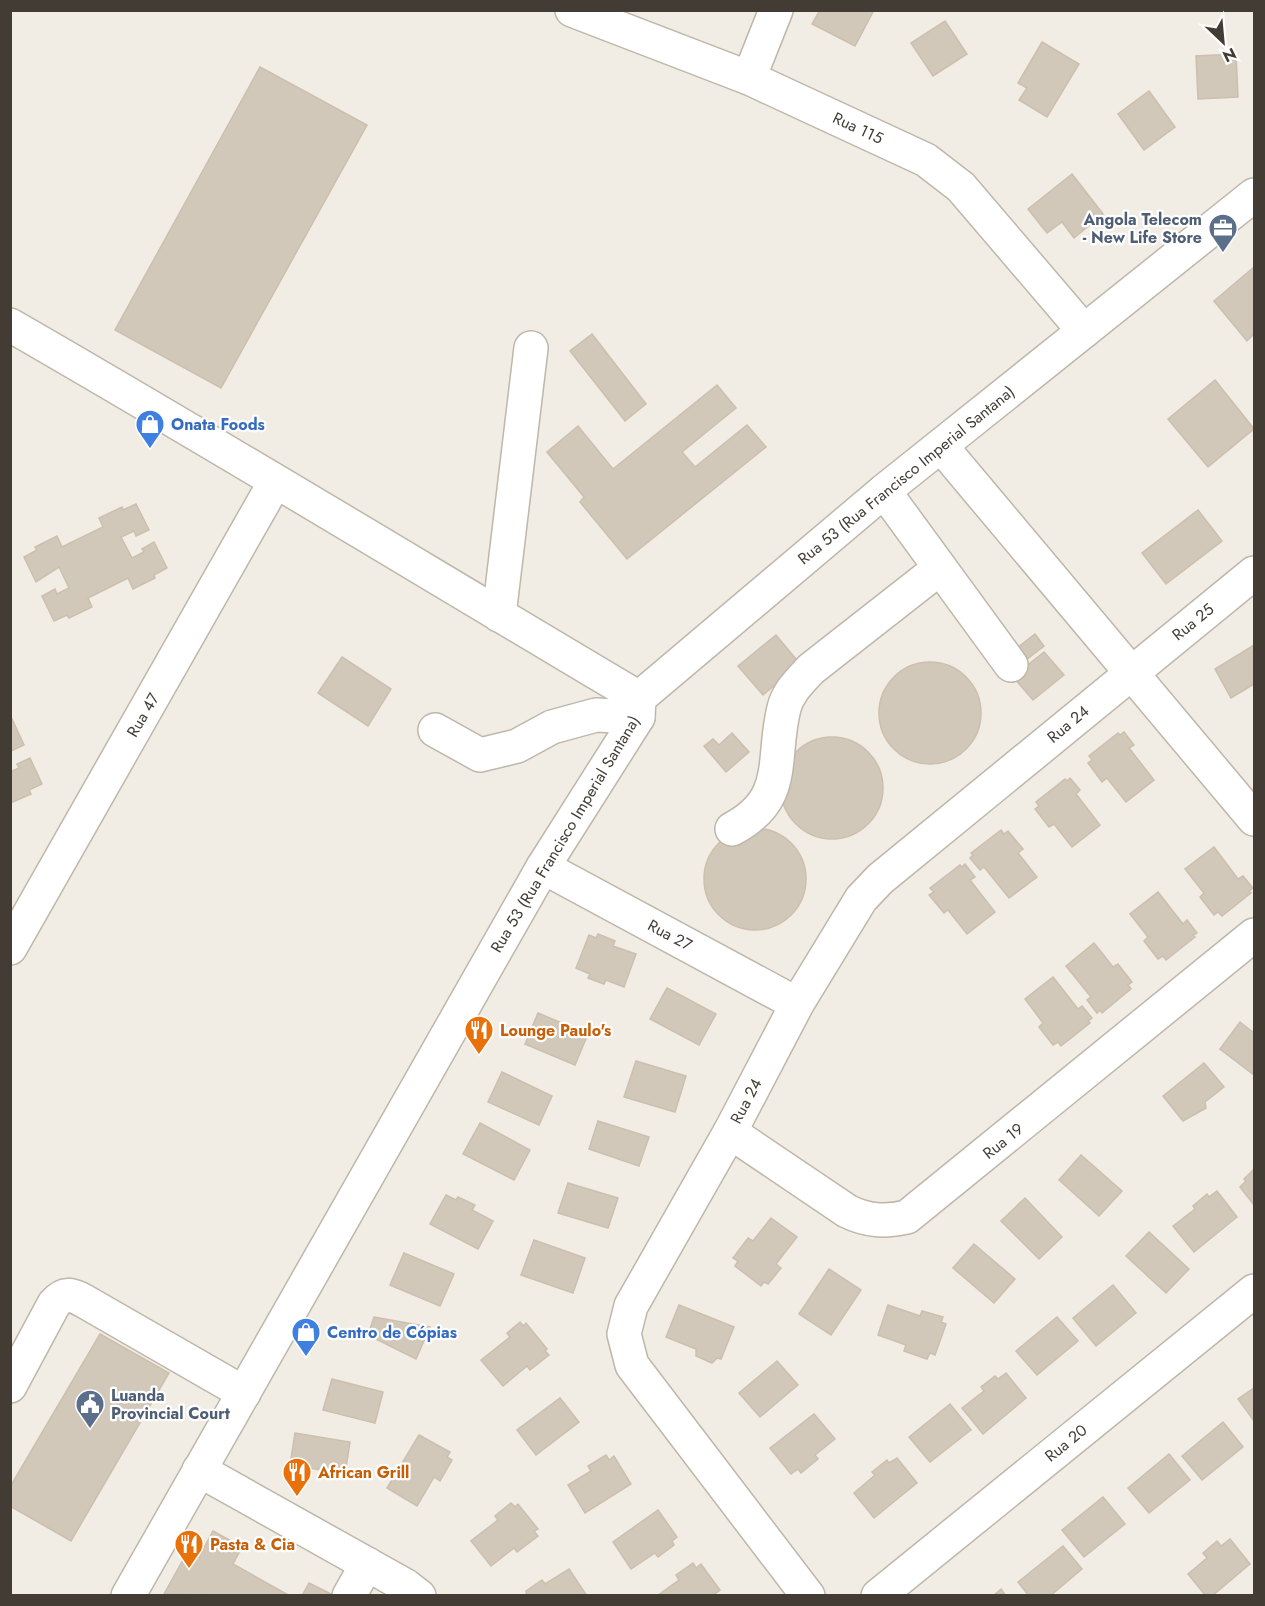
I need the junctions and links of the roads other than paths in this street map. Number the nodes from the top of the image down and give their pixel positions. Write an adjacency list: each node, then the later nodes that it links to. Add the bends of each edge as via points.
1 (572, 10): 3 (street, Rua 115)
2 (776, 10): 3 (street)
3 (749, 78): 6 (street, Rua 115, via 926,160 961,187)
4 (1254, 195): 6 (street, Rua 53 (Rua Francisco Imperial Santana))
5 (10, 325): 9 (street)
6 (1084, 332): 8 (street, Rua 53 (Rua Francisco Imperial Santana))
7 (531, 348): 13 (street)
8 (941, 446): 10 (street, Rua 53 (Rua Francisco Imperial Santana)); 15 (street)
9 (275, 482): 13 (street); 22 (street, Rua 47)
10 (885, 491): 11 (street); 16 (street, Rua 53 (Rua Francisco Imperial Santana))
11 (940, 568): 14 (street); 19 (street, via 811,669 795,686 784,706 771,789 752,819)
12 (1254, 573): 15 (street, Rua 25)
13 (499, 615): 16 (street)
14 (1011, 665)
15 (1131, 672): 18 (street); 23 (street, Rua 24, via 880,879 861,899)
16 (638, 708): 17 (street, via 552,727 517,746 480,755); 20 (street, Rua 53 (Rua Francisco Imperial Santana))
17 (435, 730)
18 (1254, 819)
19 (732, 829)
20 (543, 867): 23 (street, Rua 27); 27 (street, Rua 53 (Rua Francisco Imperial Santana))
21 (1254, 935): 24 (street, Rua 19, via 907,1217 877,1221 861,1218)
22 (10, 948)
23 (797, 1004): 24 (street, Rua 24)
24 (730, 1132): 33 (street, Rua 24, via 643,1282 631,1306 624,1334 632,1365)
25 (1254, 1291): 34 (street, Rua 20)
26 (10, 1386): 27 (street, via 54,1304 67,1294)
27 (244, 1393): 28 (street, Rua 53 (Rua Francisco Imperial Santana))
28 (199, 1470): 29 (street); 31 (street, Rua 53 (Rua Francisco Imperial Santana))
29 (367, 1564): 30 (street); 32 (street)
30 (409, 1592)
31 (128, 1596)
32 (349, 1596)
33 (808, 1596)
34 (878, 1596)

